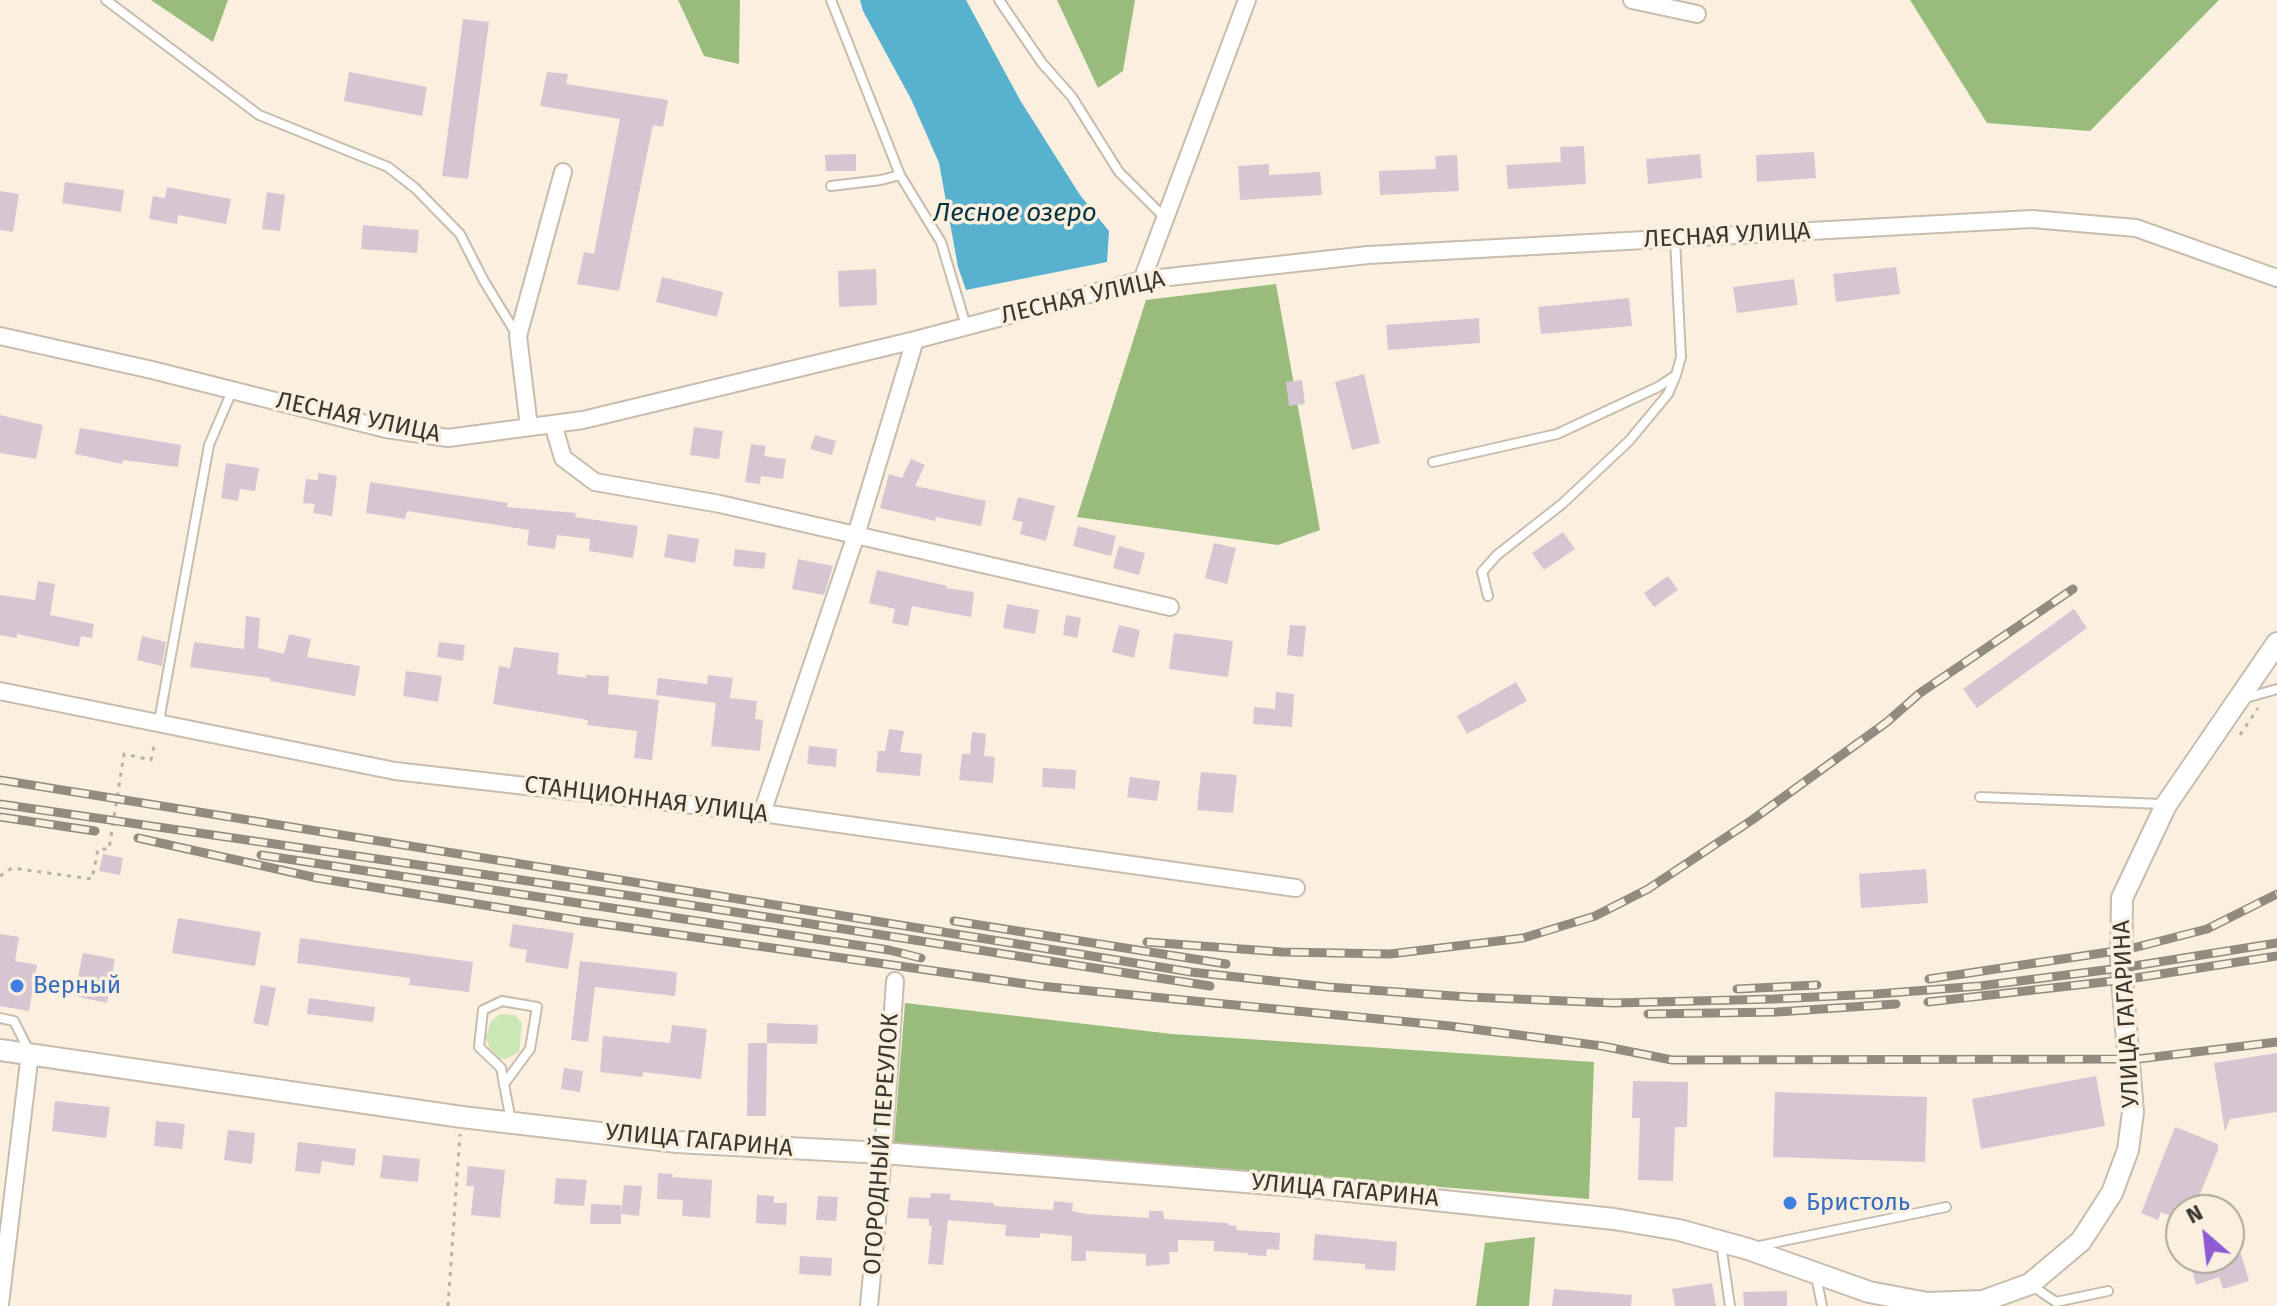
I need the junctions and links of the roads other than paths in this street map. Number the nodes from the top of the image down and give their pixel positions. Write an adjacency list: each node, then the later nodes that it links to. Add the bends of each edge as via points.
1 (106, 0): 16 (lane, via 259,115 388,167 415,188 460,234)
2 (831, 0): 8 (lane)
3 (999, 0): 10 (lane, via 1072,97 1119,172)
4 (1247, 0): 10 (street)
5 (1632, 0): 6 (street)
6 (1697, 14)
7 (563, 172): 16 (street)
8 (900, 175): 9 (lane); 14 (lane, via 941,242)
9 (831, 186)
10 (1165, 219): 13 (street)
11 (1675, 239): 12 (street, ЛЕСНАЯ УЛИЦА, via 2032,219 2136,228); 13 (street, ЛЕСНАЯ УЛИЦА, via 1368,255); 18 (lane, via 1681,357)
12 (2277, 278)
13 (1142, 280): 14 (street, ЛЕСНАЯ УЛИЦА)
14 (966, 326): 17 (street, ЛЕСНАЯ УЛИЦА)
15 (0, 336): 19 (street, ЛЕСНАЯ УЛИЦА)
16 (518, 336): 21 (street)
17 (915, 340): 20 (street, ЛЕСНАЯ УЛИЦА); 23 (street)
18 (1676, 375): 22 (lane, via 1557,434); 24 (lane, via 1668,394 1629,441 1482,572)
19 (232, 391): 21 (street, ЛЕСНАЯ УЛИЦА, via 386,429 448,438); 30 (lane, via 209,445)
20 (553, 424): 21 (street, ЛЕСНАЯ УЛИЦА); 23 (street, via 563,458 595,482)
21 (529, 427)
22 (1433, 462)
23 (856, 535): 25 (street); 33 (street)
24 (1488, 596)
25 (1170, 607)
26 (2277, 643): 29 (street, УЛИЦА ГАГАРИНА)
27 (2274, 690): 29 (lane)
28 (0, 691): 30 (street, СТАНЦИОННАЯ УЛИЦА)
29 (2237, 701): 32 (street, УЛИЦА ГАГАРИНА)
30 (159, 721): 33 (street, СТАНЦИОННАЯ УЛИЦА, via 395,771)
31 (1980, 797): 32 (lane)
32 (2166, 805): 46 (street, УЛИЦА ГАГАРИНА, via 2122,898 2121,968 2133,1112 2128,1150 2112,1193 2081,1241)
33 (762, 813): 34 (street, СТАНЦИОННАЯ УЛИЦА)
34 (1296, 888)
35 (895, 981): 41 (street, ОГОРОДНЫЙ ПЕРЕУЛОК)
36 (0, 1018): 38 (lane, via 14,1021)
37 (0, 1050): 38 (street, УЛИЦА ГАГАРИНА)
38 (30, 1053): 40 (street, УЛИЦА ГАГАРИНА); 48 (street)
39 (504, 1084): 39 (lane, via 530,1049 537,1007 502,1001 483,1010 479,1047 501,1068); 40 (lane)
40 (511, 1123): 41 (street, УЛИЦА ГАГАРИНА, via 677,1142)
41 (883, 1153): 43 (street, УЛИЦА ГАГАРИНА, via 1542,1210); 49 (street, ОГОРОДНЫЙ ПЕРЕУЛОК)
42 (1946, 1207): 44 (lane)
43 (1721, 1241): 44 (street, УЛИЦА ГАГАРИНА); 50 (lane)
44 (1748, 1249): 45 (street, УЛИЦА ГАГАРИНА)
45 (1816, 1275): 46 (street, УЛИЦА ГАГАРИНА, via 1927,1303 1983,1301); 51 (lane)
46 (2030, 1284): 47 (lane, via 2056,1302)
47 (2108, 1291)
48 (0, 1304)
49 (869, 1306)
50 (1730, 1306)
51 (1822, 1306)

